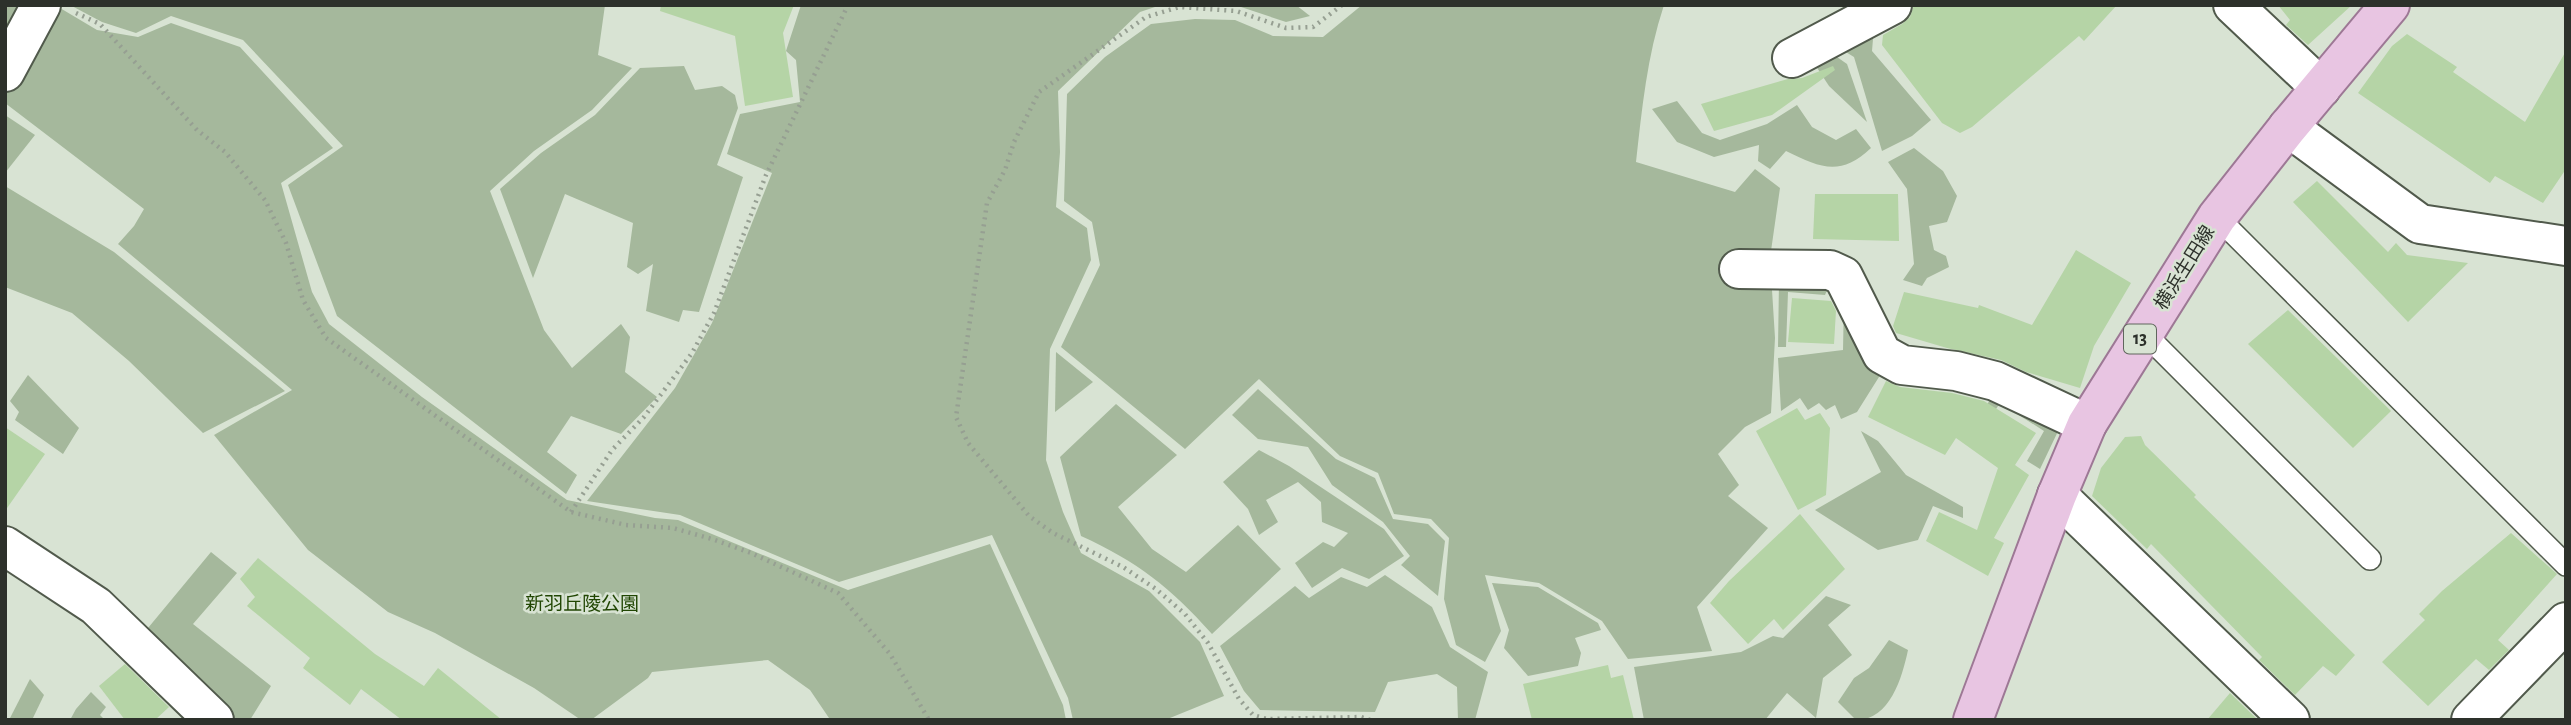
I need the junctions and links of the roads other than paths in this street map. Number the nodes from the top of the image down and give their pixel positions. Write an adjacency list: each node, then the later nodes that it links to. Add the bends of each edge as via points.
1 (1892, 5): 5 (street)
2 (2233, 5): 7 (street)
3 (2390, 5): 7 (main road, 横浜生田線 / 13)
4 (53, 6): 6 (street)
5 (1792, 58)
6 (5, 72)
7 (2321, 88): 8 (main road, 横浜生田線 / 13)
8 (2288, 127): 9 (main road, 横浜生田線 / 13); 10 (street, via 2420,224)
9 (2217, 217): 12 (main road, 横浜生田線 / 13); 17 (lane)
10 (2566, 246)
11 (1739, 268): 13 (street, via 1830,270 1843,276 1882,354 1902,365 1995,381)
12 (2144, 333): 13 (main road, 横浜生田線 / 13); 16 (lane)
13 (2087, 424): 14 (main road, 横浜生田線 / 13)
14 (2057, 495): 20 (main road, 横浜生田線 / 13); 21 (street)
15 (5, 546): 19 (street, via 96,606)
16 (2370, 559)
17 (2566, 565)
18 (2566, 622): 22 (street)
19 (214, 720)
20 (1973, 720)
21 (2290, 720)
22 (2471, 720)

